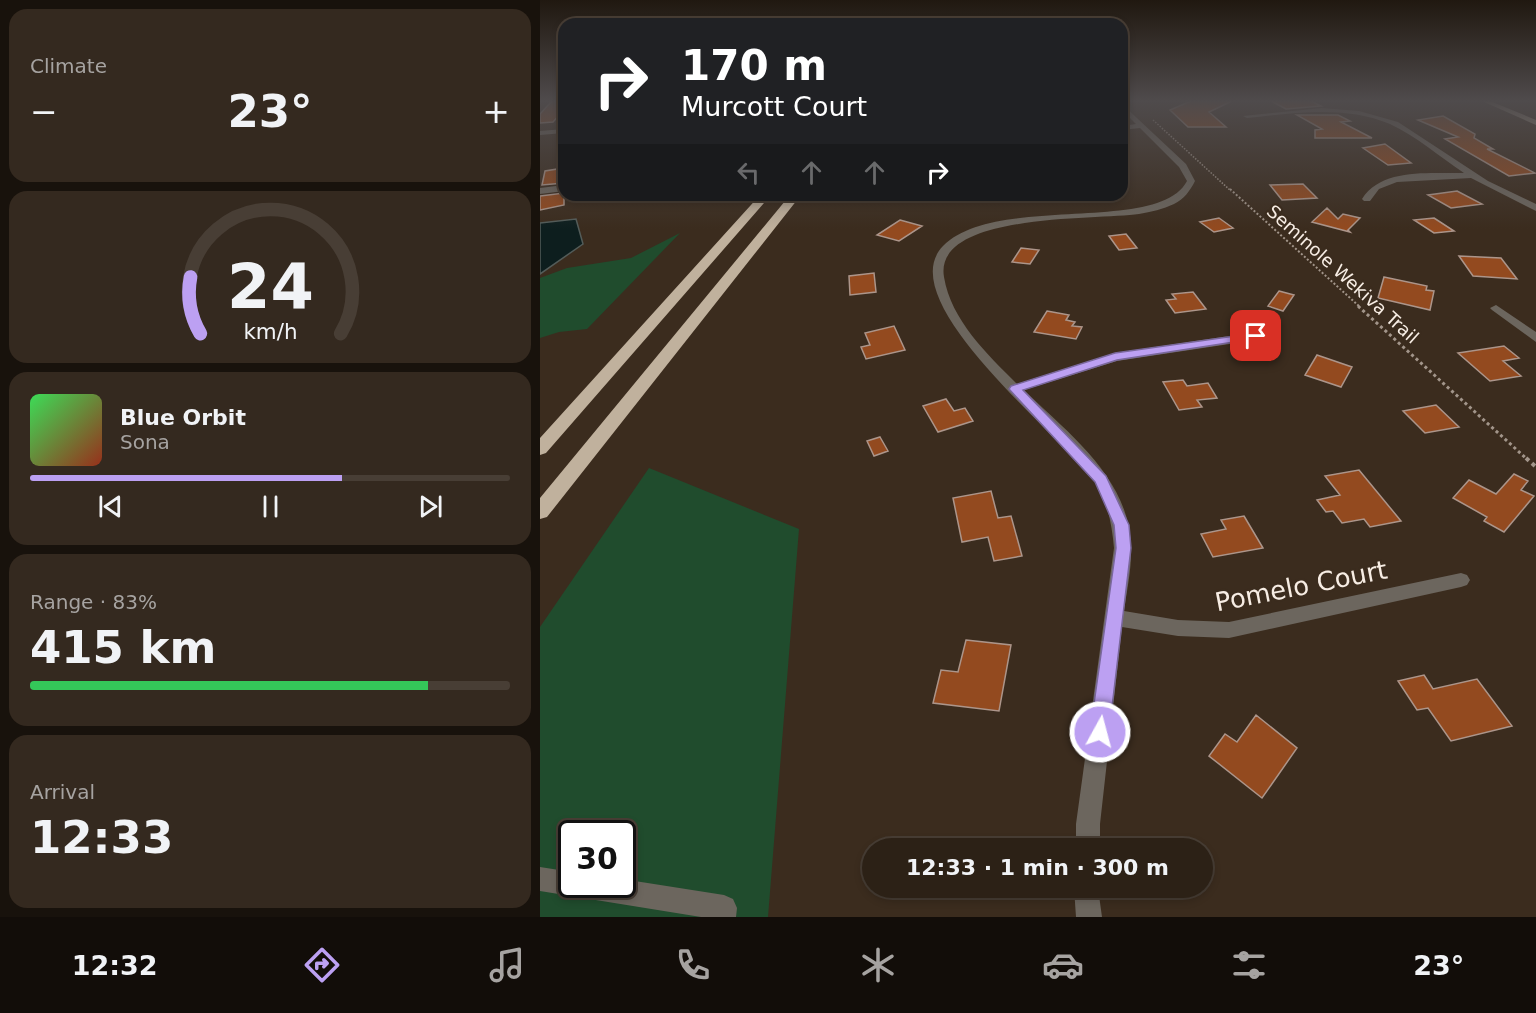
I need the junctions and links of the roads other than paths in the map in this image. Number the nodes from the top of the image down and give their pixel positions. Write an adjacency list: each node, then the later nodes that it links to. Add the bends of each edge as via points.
1 (1164, 144): 13 (street, via 1191,182 1177,199 1138,211 1007,224 959,239 945,250 936,265 938,284 952,315 977,350)
2 (1425, 144): 3 (street)
3 (1472, 175): 6 (street, via 1386,183 1374,188); 9 (street)
4 (558, 189): 5 (street)
5 (540, 191)
6 (1367, 198)
7 (761, 201): 14 (highway)
8 (791, 201): 15 (highway)
9 (1536, 208)
10 (1496, 308): 12 (street)
11 (1256, 336): 13 (street, via 1115,357)
12 (1536, 338)
13 (1015, 389): 17 (street, via 1089,465 1114,503 1122,525 1123,548)
14 (540, 449)
15 (540, 512)
16 (1461, 580): 17 (street, Pomelo Court, via 1229,630 1178,628)
17 (1114, 617): 18 (street)
18 (1088, 838)
19 (540, 879): 20 (street)
20 (558, 882)
21 (636, 894): 23 (street, via 724,908)
22 (1087, 898): 24 (street)
23 (723, 917)
24 (1089, 917)

